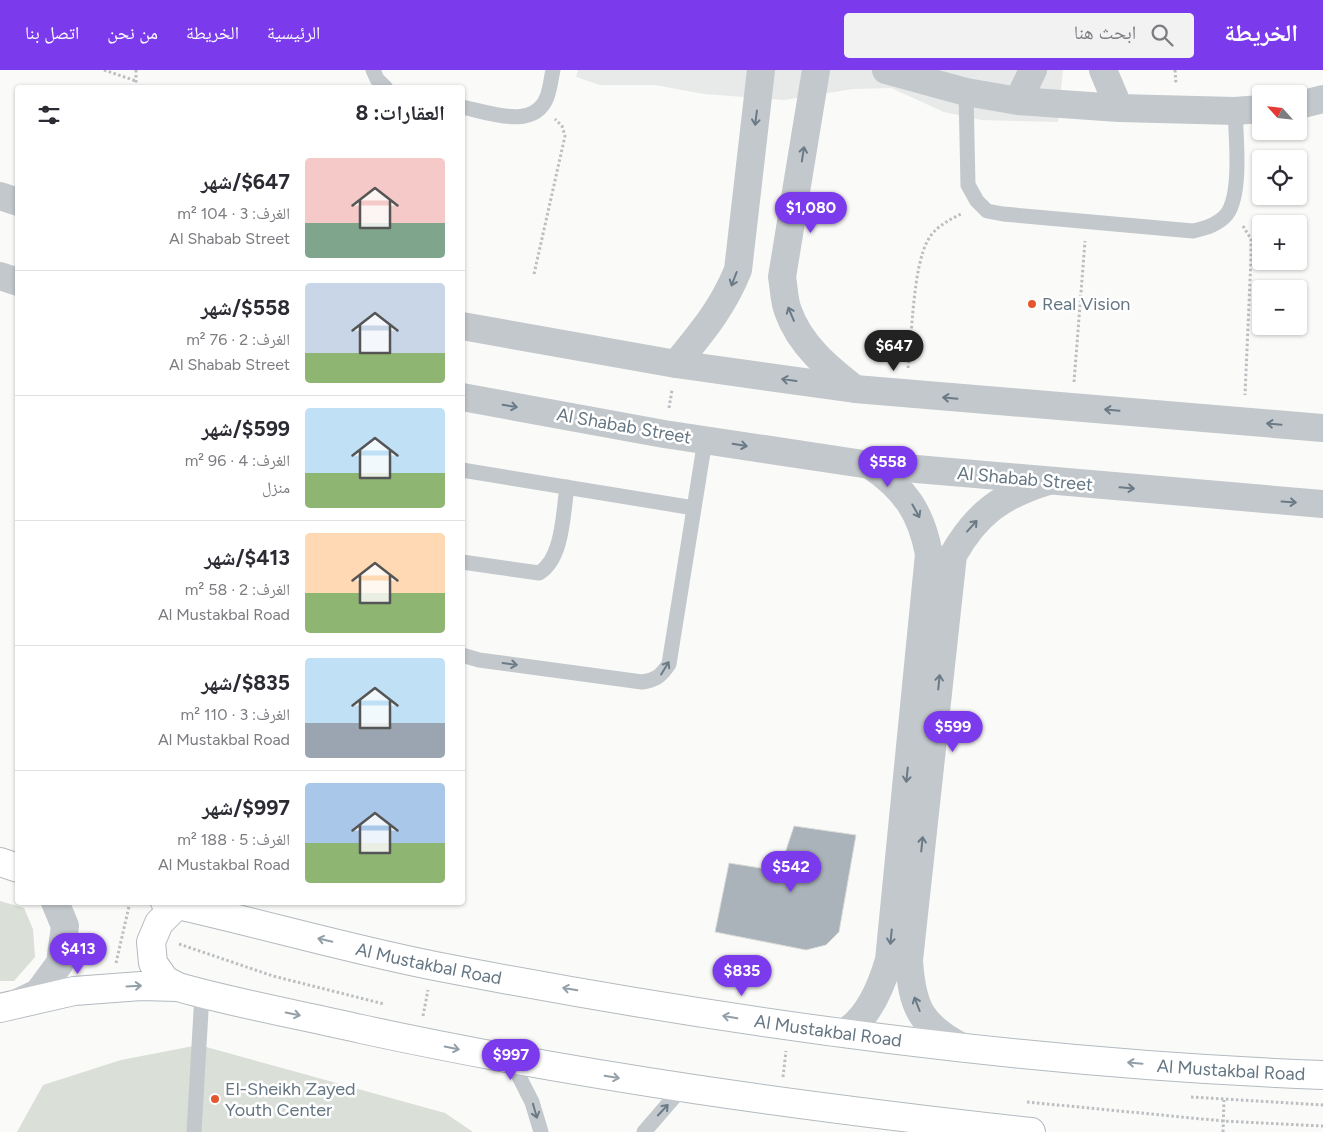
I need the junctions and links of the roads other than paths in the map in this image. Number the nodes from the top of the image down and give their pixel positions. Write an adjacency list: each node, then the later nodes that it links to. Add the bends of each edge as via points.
1 (373, 70): 8 (lane)
2 (553, 70): 13 (lane, via 547,97 530,116 516,118)
3 (761, 70): 21 (street, one-way to 21, via 738,270 719,310)
4 (816, 70): 22 (street, one-way to 4, via 827,368 804,342 788,311 782,277)
5 (886, 70): 9 (street)
6 (1033, 70): 11 (street)
7 (1103, 70): 14 (street)
8 (383, 85)
9 (966, 92): 11 (street); 15 (lane, via 968,185 987,211 1193,231 1214,225 1227,214 1235,191)
10 (1323, 99): 12 (street)
11 (1018, 101): 14 (street)
12 (1308, 103)
13 (465, 107)
14 (1119, 108): 15 (street)
15 (1248, 110)
16 (0, 196): 17 (street)
17 (15, 201)
18 (0, 276): 19 (street)
19 (15, 281)
20 (465, 327): 21 (street)
21 (676, 364): 22 (street, one-way to 21)
22 (855, 389): 24 (street, one-way to 22)
23 (465, 398): 25 (street, Al Shabab Street, one-way to 25)
24 (1323, 428)
25 (705, 440): 26 (street, Al Shabab Street, one-way to 26); 31 (lane)
26 (870, 465): 28 (street, Al Shabab Street); 41 (street, one-way to 41, via 904,493 925,532 930,554 889,960 883,980 861,1016 847,1030)
27 (465, 470): 29 (lane)
28 (1048, 481): 30 (street, Al Shabab Street, one-way to 30); 42 (street, one-way to 28, via 942,1037 922,1016 914,999 909,960 953,555 965,534 1002,499)
29 (567, 487): 31 (lane); 32 (lane, via 557,551 548,568 539,572)
30 (1323, 504)
31 (694, 508): 33 (lane, one-way to 31, via 642,682 654,680 669,664)
32 (465, 562)
33 (465, 656)
34 (0, 862): 35 (main road)
35 (15, 867)
36 (56, 905): 40 (street, via 65,926 60,963 38,993)
37 (170, 905): 39 (main road, via 151,942 153,963 165,980)
38 (175, 905): 41 (main road, Al Mustakbal Road, one-way to 38, via 433,965)
39 (190, 991): 40 (main road, one-way to 39, via 38,998 110,988 141,986); 43 (main road, one-way to 43); 46 (lane)
40 (2, 1010)
41 (832, 1032): 42 (main road, Al Mustakbal Road)
42 (964, 1048): 44 (main road, Al Mustakbal Road, one-way to 42, via 1227,1071)
43 (510, 1059): 45 (main road, one-way to 45); 47 (lane, one-way to 47, via 532,1102)
44 (1323, 1075)
45 (682, 1088): 48 (lane, one-way to 45); 49 (main road)
46 (194, 1132)
47 (541, 1132)
48 (644, 1132)
49 (1031, 1132)

